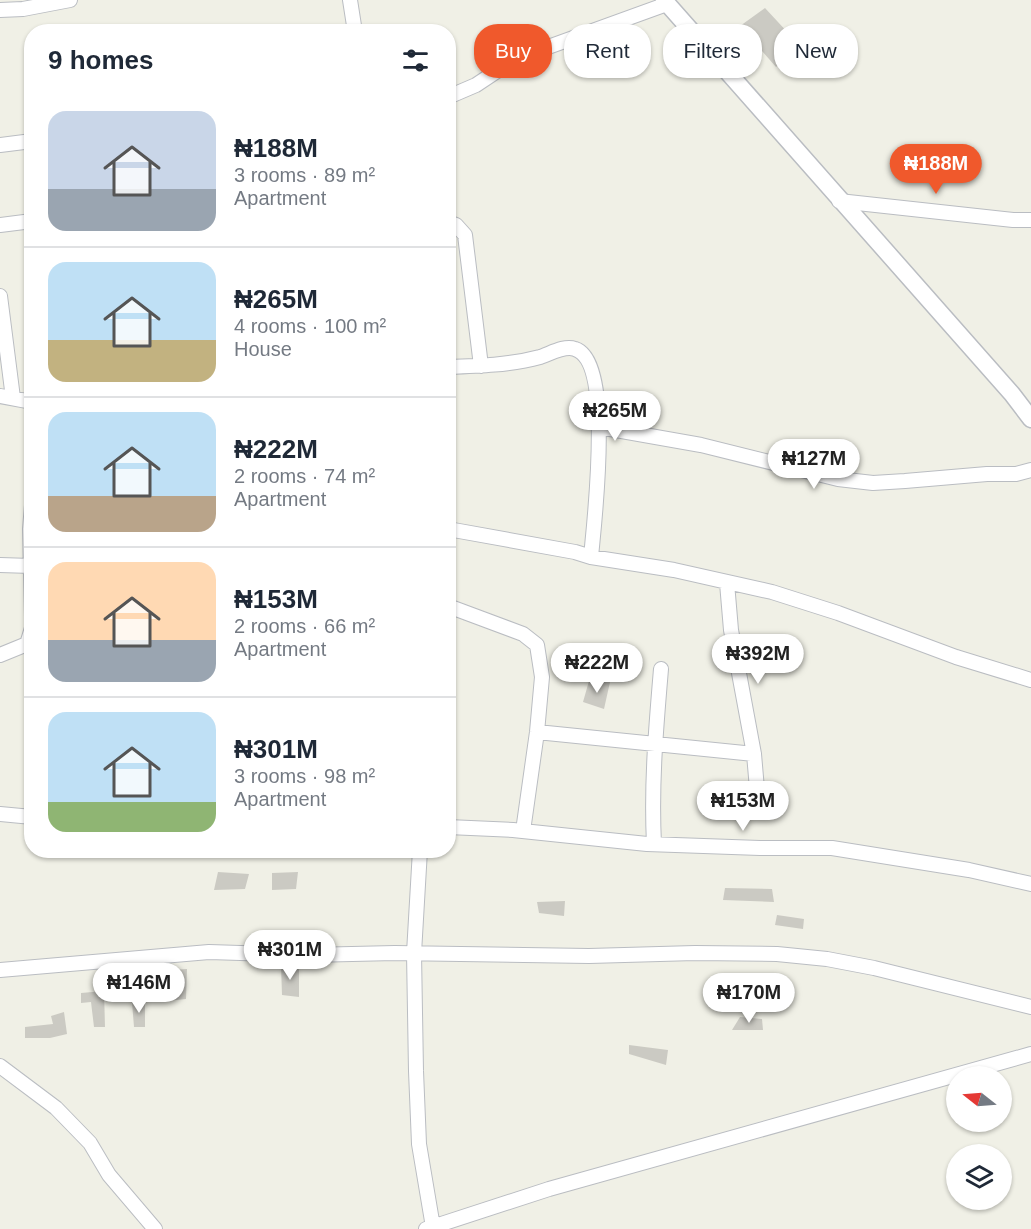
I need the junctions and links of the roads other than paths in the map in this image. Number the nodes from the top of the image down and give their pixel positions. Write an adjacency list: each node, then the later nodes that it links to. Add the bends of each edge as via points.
1 (70, 0): 4 (street)
2 (350, 0): 5 (street)
3 (666, 2): 6 (street, via 515,59 476,86); 9 (street)
4 (0, 10)
5 (354, 24)
6 (456, 94)
7 (24, 142): 8 (street)
8 (0, 144)
9 (839, 201): 10 (street); 19 (street)
10 (1031, 220)
11 (24, 222): 12 (street)
12 (0, 225)
13 (456, 225): 15 (street, via 465,235)
14 (0, 296): 17 (street)
15 (482, 366): 16 (street); 20 (street, via 575,348 586,356 592,373)
16 (456, 367)
17 (6, 397): 18 (street)
18 (24, 400)
19 (1031, 419)
20 (599, 427): 21 (street, via 701,445 838,479 873,483); 23 (street)
21 (1031, 470)
22 (456, 531): 23 (street)
23 (591, 557): 26 (street, via 674,570)
24 (0, 565): 25 (street)
25 (24, 566)
26 (727, 584): 31 (street, via 772,592); 34 (street, via 731,630)
27 (456, 609): 32 (street, via 523,634 537,645 542,676)
28 (24, 645): 29 (street)
29 (0, 655)
30 (661, 669): 33 (street)
31 (1031, 680)
32 (537, 732): 33 (street); 39 (street)
33 (654, 745): 34 (street); 40 (street)
34 (754, 754): 35 (street)
35 (757, 789)
36 (0, 814): 37 (street)
37 (24, 816)
38 (456, 827): 39 (street)
39 (523, 831): 40 (street)
40 (654, 844): 42 (street, via 832,848)
41 (420, 858): 43 (street)
42 (1031, 884)
43 (414, 953): 44 (street, via 209,952); 45 (street, via 777,954 874,968); 48 (street, via 419,1144)
44 (0, 970)
45 (1031, 1007)
46 (1031, 1054): 48 (street, via 549,1189)
47 (0, 1066): 49 (street, via 56,1108 90,1143 109,1175)
48 (430, 1228)
49 (155, 1229)

